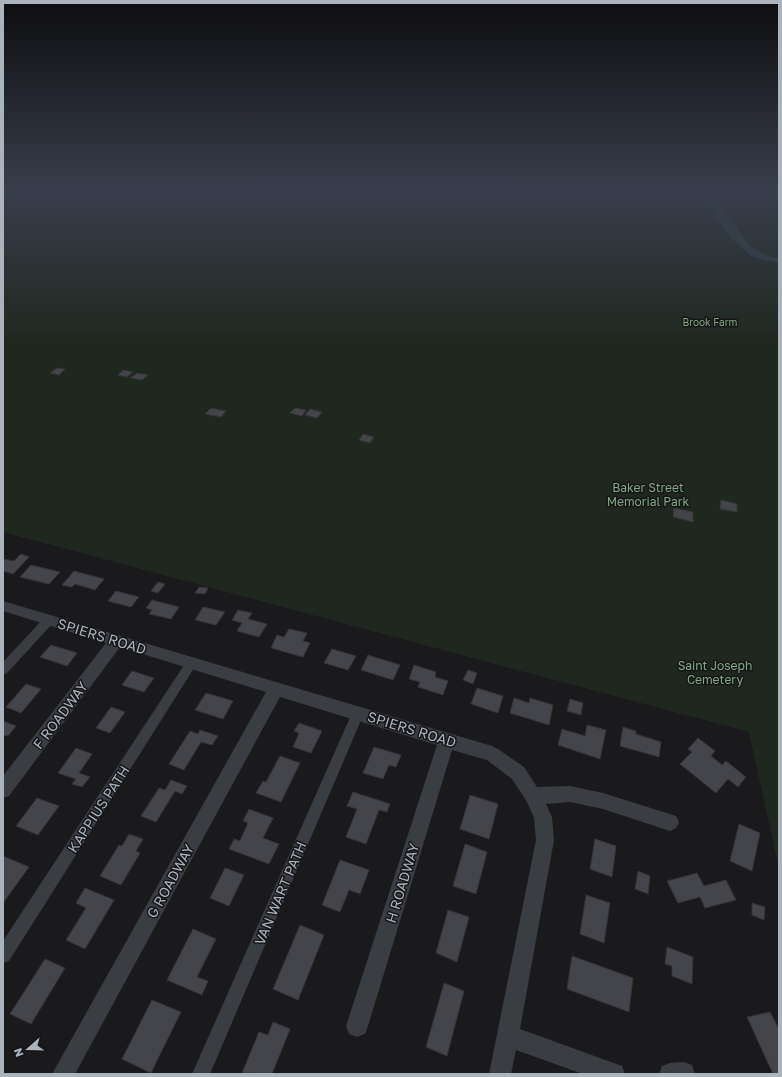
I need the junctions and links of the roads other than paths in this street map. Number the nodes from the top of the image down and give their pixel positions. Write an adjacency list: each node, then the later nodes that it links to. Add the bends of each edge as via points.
1 (3, 606): 2 (street, SPIERS ROAD)
2 (49, 620): 3 (street, SPIERS ROAD); 5 (street)
3 (117, 640): 4 (street, SPIERS ROAD); 9 (street, F ROADWAY)
4 (192, 662): 6 (street, SPIERS ROAD); 12 (street, KAPPIUS PATH)
5 (3, 670)
6 (276, 688): 7 (street, SPIERS ROAD); 15 (street, G ROADWAY)
7 (358, 713): 8 (street, SPIERS ROAD); 16 (street, VAN WART PATH)
8 (447, 740): 10 (street, SPIERS ROAD, via 492,754 518,773); 13 (street, H ROADWAY)
9 (3, 790)
10 (533, 796): 11 (street, via 570,794 603,801); 14 (street, SPIERS ROAD, via 543,817 545,840)
11 (670, 822)
12 (3, 955)
13 (358, 1026)
14 (508, 1036): 17 (street, SPIERS ROAD); 18 (street)
15 (63, 1074)
16 (201, 1074)
17 (500, 1074)
18 (614, 1074)

